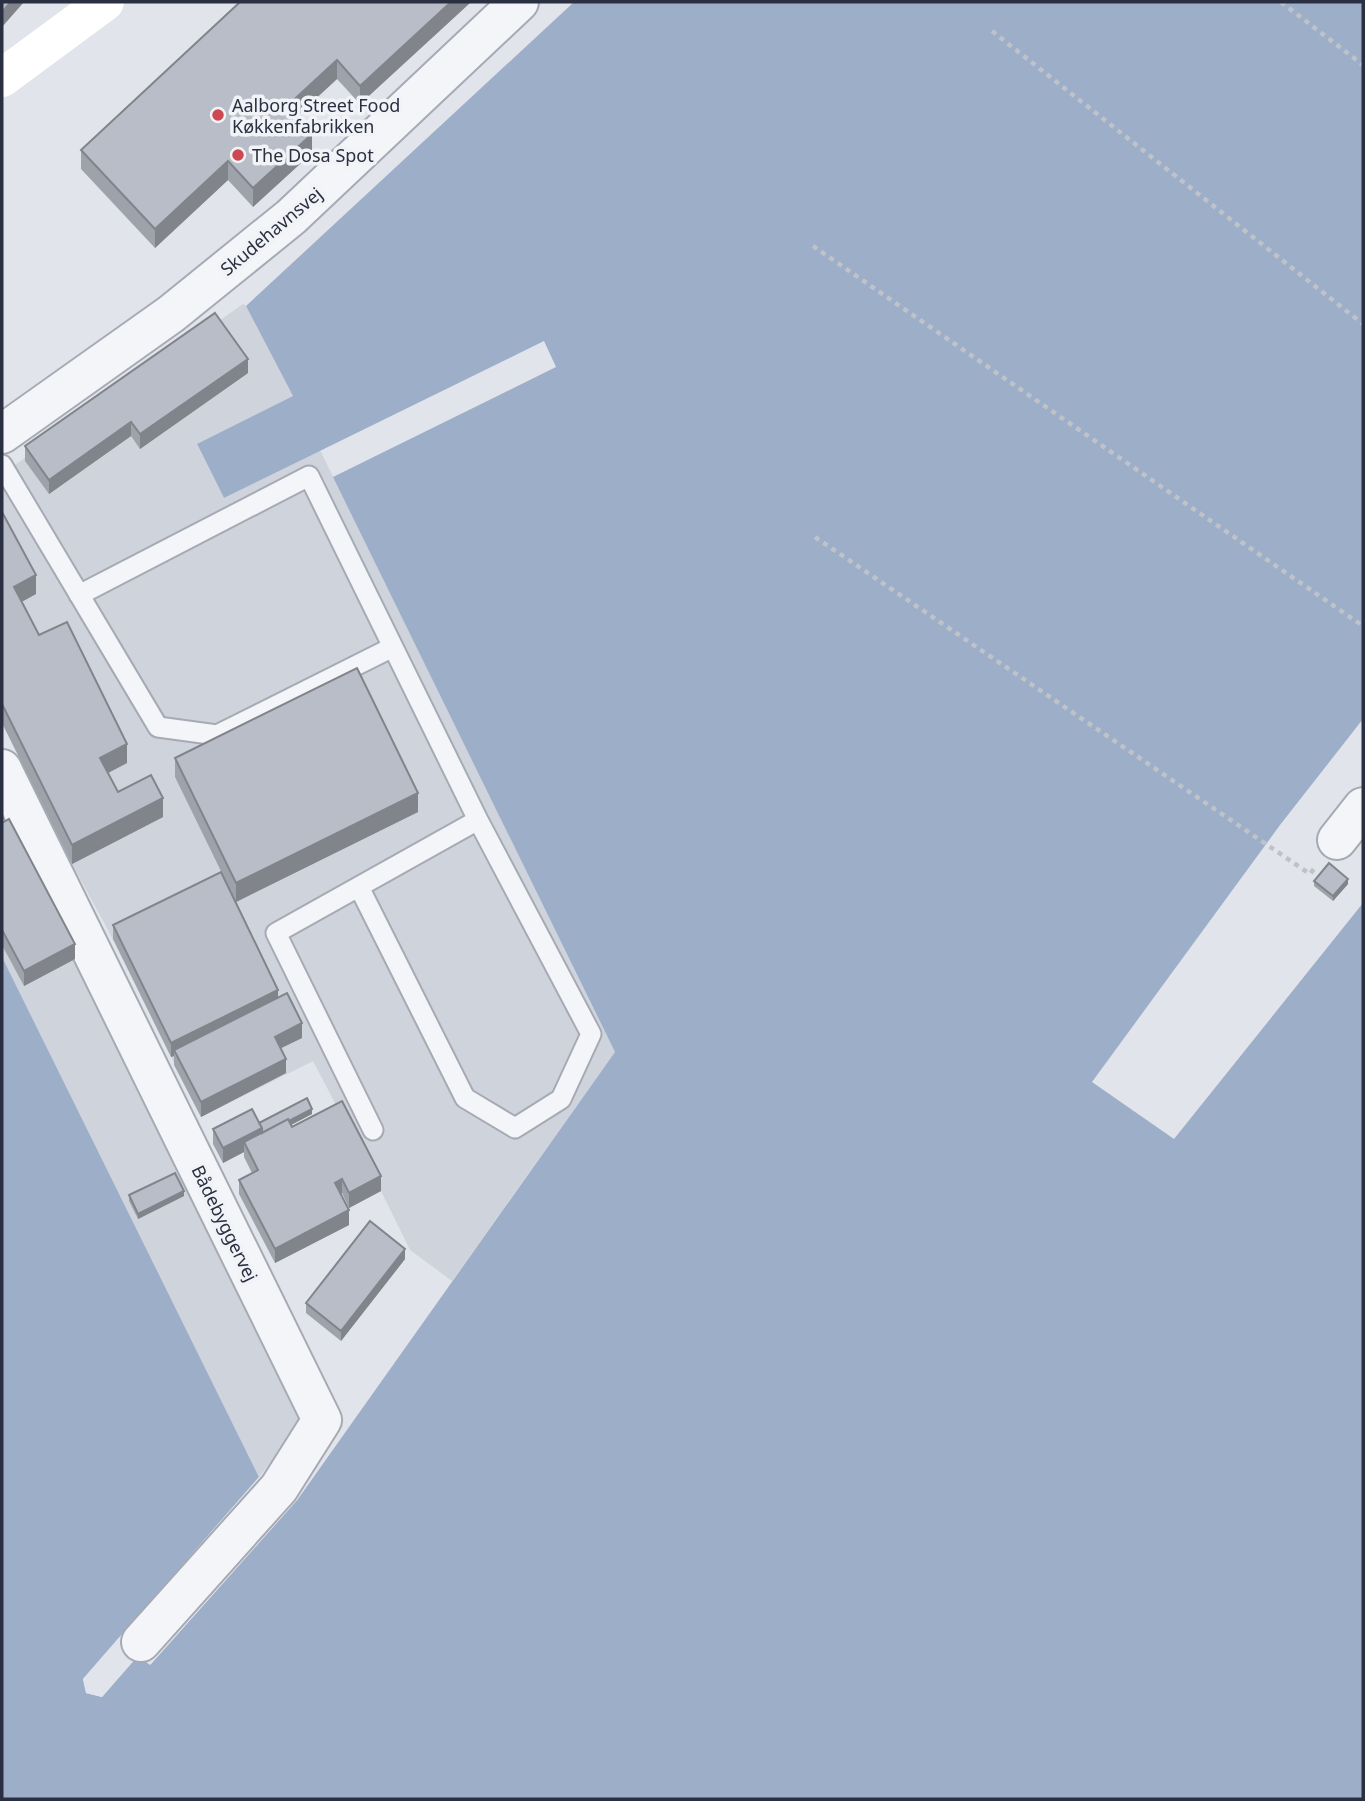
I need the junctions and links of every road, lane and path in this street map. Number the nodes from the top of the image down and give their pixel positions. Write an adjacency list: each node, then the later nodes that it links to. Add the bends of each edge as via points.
1 (105, 2): 6 (street)
2 (519, 2): 9 (street, Skudehavnsvej, via 291,217 171,314)
3 (1281, 2): 5 (path)
4 (992, 31): 8 (path)
5 (1363, 65)
6 (2, 78)
7 (813, 246): 13 (path)
8 (1363, 324)
9 (2, 434)
10 (2, 465): 12 (lane)
11 (815, 537): 18 (path, via 1310,874)
12 (79, 595): 14 (lane, via 158,727 217,735); 14 (lane, via 309,476)
13 (1363, 626)
14 (393, 647): 17 (lane)
15 (2, 769): 21 (street, Bådebyggervej, via 322,1420 279,1488)
16 (1363, 807): 18 (street)
17 (478, 820): 19 (lane); 19 (lane, via 591,1034 561,1099 515,1128 465,1098)
18 (1338, 839)
19 (359, 887): 20 (lane, via 276,933)
20 (373, 1130)
21 (141, 1642)

